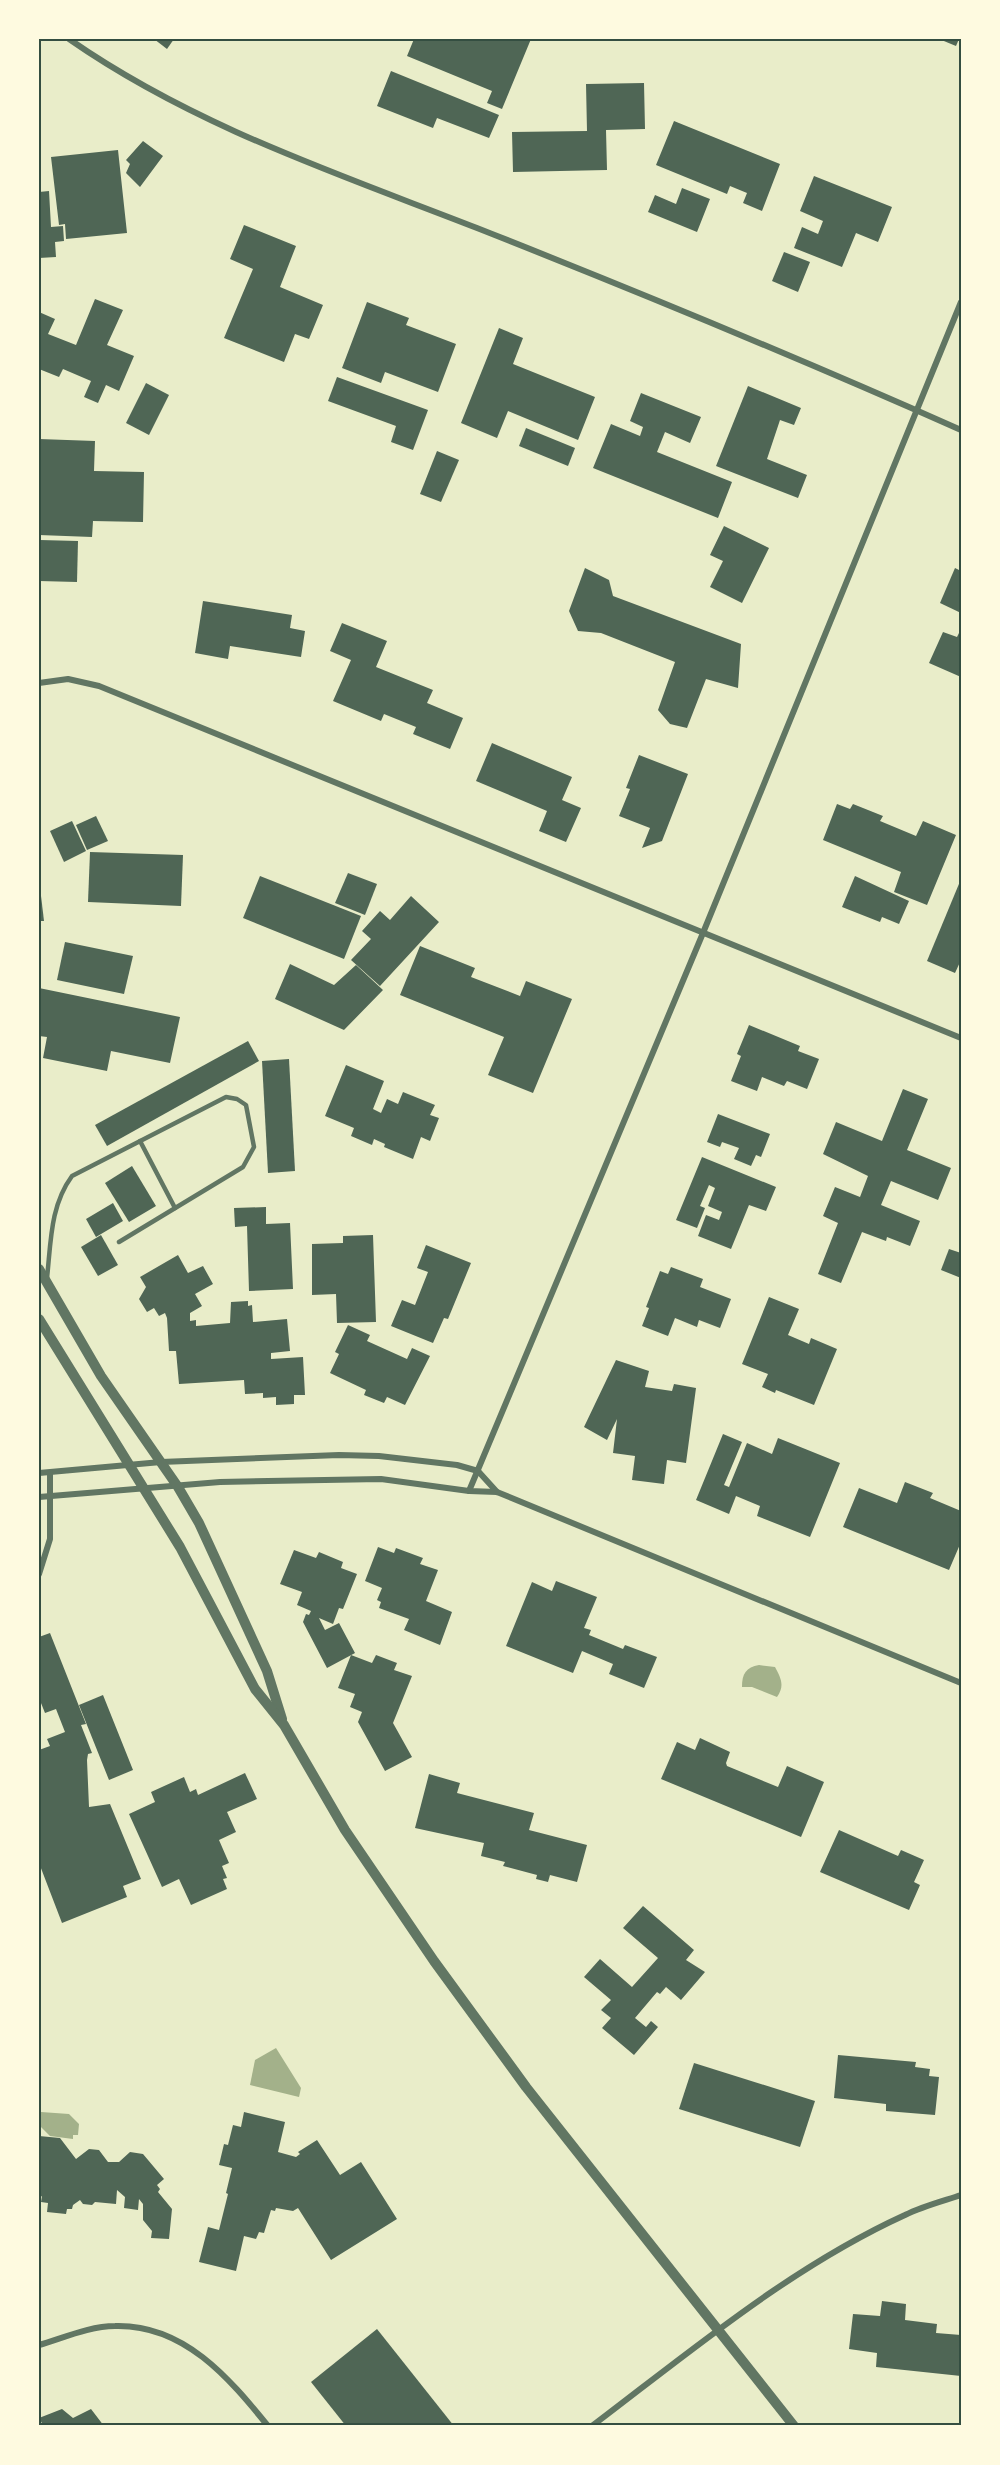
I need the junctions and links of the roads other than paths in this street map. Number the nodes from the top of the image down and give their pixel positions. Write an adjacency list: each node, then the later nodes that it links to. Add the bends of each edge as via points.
1 (69, 39): 3 (street, via 175,104 280,153 555,260)
2 (961, 302): 3 (street)
3 (917, 411): 4 (street); 6 (street)
4 (961, 430)
5 (39, 683): 6 (street, via 68,679 99,686)
6 (703, 933): 7 (street); 16 (street)
7 (961, 1038)
8 (140, 1141): 9 (lane); 9 (lane, via 226,1097 246,1105 254,1148 243,1167); 12 (lane, via 72,1176 60,1192)
9 (175, 1208): 10 (lane)
10 (119, 1242)
11 (39, 1269): 12 (street)
12 (46, 1281): 14 (street, via 102,1376)
13 (39, 1318): 15 (street)
14 (161, 1462): 15 (street); 16 (street, via 369,1455 446,1463); 19 (street)
15 (130, 1464): 18 (street); 20 (street)
16 (478, 1471): 21 (street); 22 (street)
17 (39, 1473): 18 (street)
18 (50, 1473): 23 (street)
19 (178, 1486): 20 (street); 21 (street, via 381,1479); 27 (street, via 267,1671)
20 (144, 1488): 23 (street); 27 (street, via 255,1689)
21 (469, 1491): 22 (street)
22 (497, 1492): 26 (street)
23 (52, 1495): 24 (street); 25 (street, via 50,1539)
24 (39, 1497)
25 (39, 1574)
26 (961, 1683)
27 (284, 1725): 29 (street, via 345,1830 434,1961 526,2087)
28 (961, 2195): 29 (street, via 906,2214 826,2257)
29 (720, 2330): 32 (street); 33 (street)
30 (39, 2345): 31 (street, via 113,2326 162,2333 219,2368)
31 (268, 2426)
32 (592, 2426)
33 (794, 2426)

